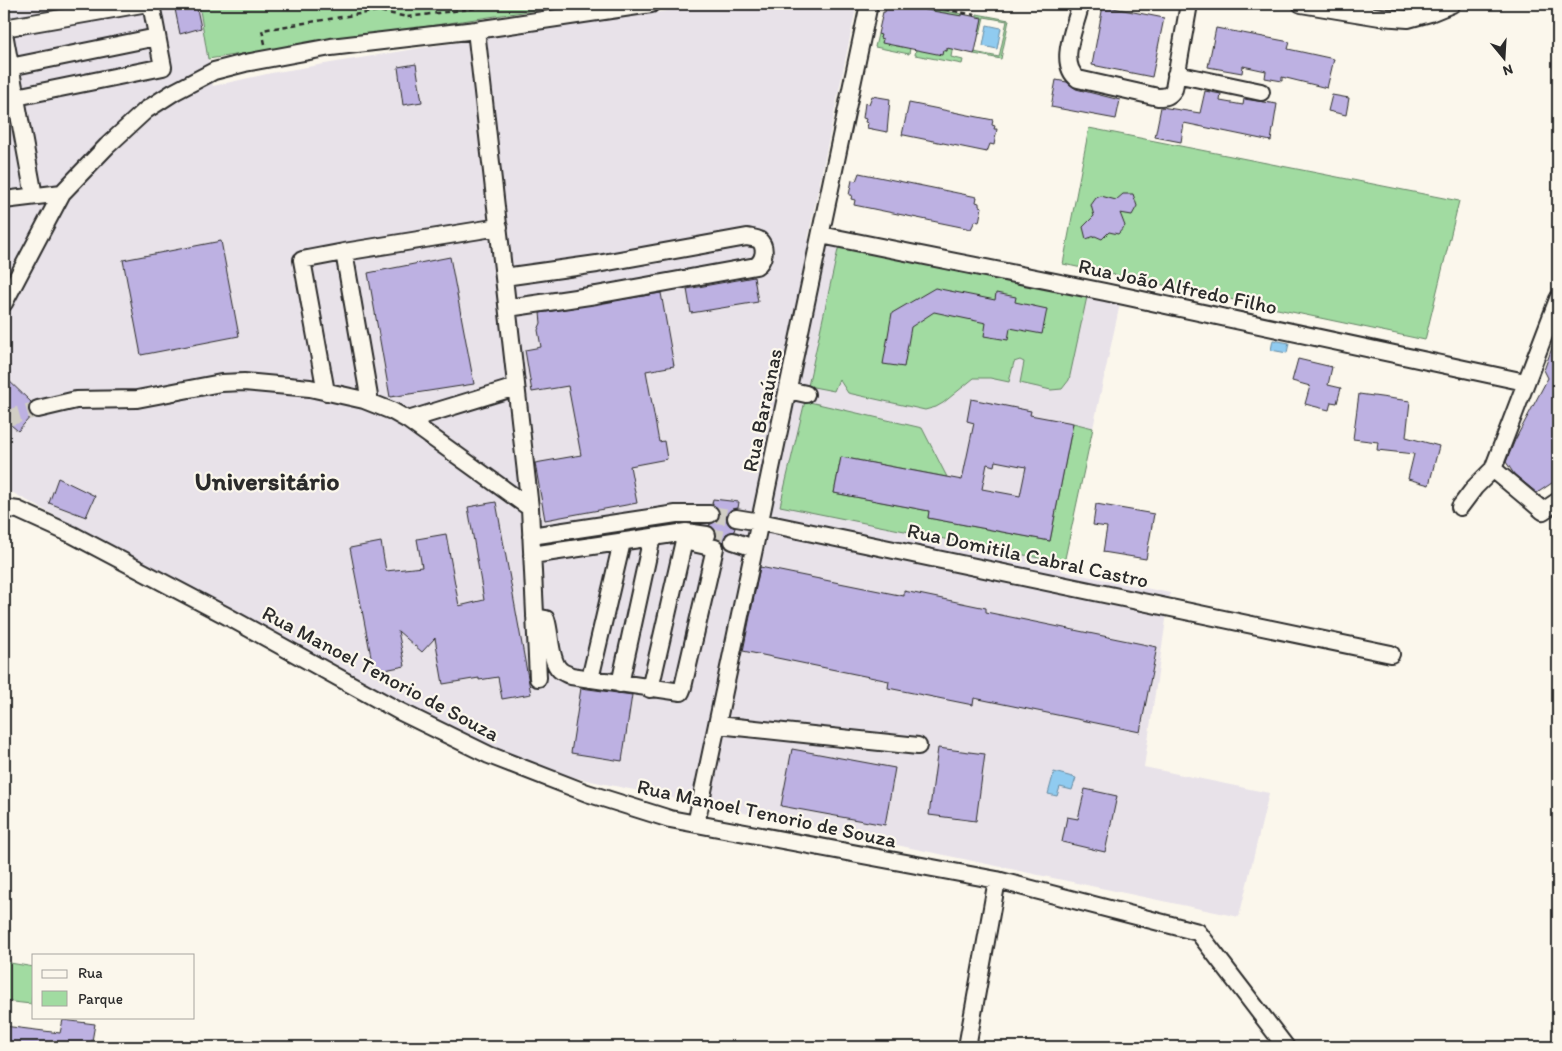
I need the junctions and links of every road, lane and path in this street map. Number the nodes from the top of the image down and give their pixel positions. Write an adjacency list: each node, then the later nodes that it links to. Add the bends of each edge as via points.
1 (142, 4): 16 (street)
2 (151, 4): 19 (street)
3 (489, 4): 15 (path)
4 (651, 4): 17 (street)
5 (869, 4): 29 (street, Rua Baraúnas)
6 (918, 4): 10 (path)
7 (1190, 4): 22 (street)
8 (1301, 4): 11 (street)
9 (1452, 4): 11 (street, via 1408,18 1380,17)
10 (923, 7): 14 (path)
11 (1342, 7)
12 (1079, 10): 22 (street, via 1068,56 1068,65 1078,79 1166,97 1174,89)
13 (409, 12): 15 (path)
14 (976, 15)
15 (409, 17): 20 (path, via 378,11 262,30)
16 (4, 28)
17 (476, 30): 20 (street); 28 (street)
18 (4, 33): 21 (street)
19 (157, 37): 21 (street); 24 (street, via 162,67)
20 (267, 58): 25 (street, via 214,72 146,110)
21 (10, 67): 24 (street)
22 (1176, 74): 23 (street)
23 (1261, 92)
24 (16, 97): 26 (street)
25 (62, 193): 26 (street); 33 (street)
26 (34, 196): 27 (street)
27 (4, 200)
28 (499, 227): 30 (street); 31 (street)
29 (821, 235): 35 (street, Rua João Alfredo Filho); 37 (street, Rua Baraúnas)
30 (344, 252): 38 (street, via 302,260); 40 (street)
31 (504, 277): 34 (street); 34 (street, via 747,237 761,243 764,255 756,266)
32 (1558, 299): 35 (street)
33 (4, 303)
34 (508, 308): 36 (street)
35 (1525, 382): 43 (street)
36 (516, 387): 42 (street); 47 (street)
37 (788, 390): 39 (street); 50 (street, Rua Baraúnas)
38 (326, 392): 40 (street); 41 (street, via 263,383 221,382 137,399 76,400)
39 (806, 394)
40 (370, 402): 42 (street)
41 (38, 409)
42 (408, 420): 47 (street)
43 (1492, 469): 45 (street, via 1543,511); 46 (street)
44 (4, 500): 48 (street, Rua Manoel Tenorio de Souza)
45 (1558, 501)
46 (1460, 507)
47 (530, 508): 51 (street)
48 (11, 509): 66 (street, Rua Manoel Tenorio de Souza, via 73,535 217,610 399,712 489,755 587,793)
49 (736, 518): 50 (street, Rua Domitila Cabral Castro)
50 (760, 522): 56 (street, Rua Baraúnas); 59 (street, Rua Domitila Cabral Castro)
51 (531, 536): 53 (street, via 676,514 708,513 705,534); 57 (street)
52 (652, 537): 53 (street); 55 (street); 62 (street)
53 (685, 537): 63 (street); 63 (street, via 716,548 682,691)
54 (733, 541): 56 (street)
55 (622, 542): 57 (street); 61 (street)
56 (754, 548): 64 (street, Rua Baraúnas)
57 (532, 555): 58 (street)
58 (535, 617): 60 (street); 61 (street, via 546,619 560,671)
59 (1391, 654)
60 (538, 678)
61 (590, 679): 62 (street)
62 (620, 684): 63 (street)
63 (650, 688)
64 (718, 725): 65 (street); 66 (street, Rua Baraúnas)
65 (918, 746)
66 (696, 824): 67 (street, Rua Manoel Tenorio de Souza)
67 (997, 880): 68 (street, Rua Manoel Tenorio de Souza, via 1198,932); 69 (street)
68 (1283, 1046)
69 (967, 1047)

